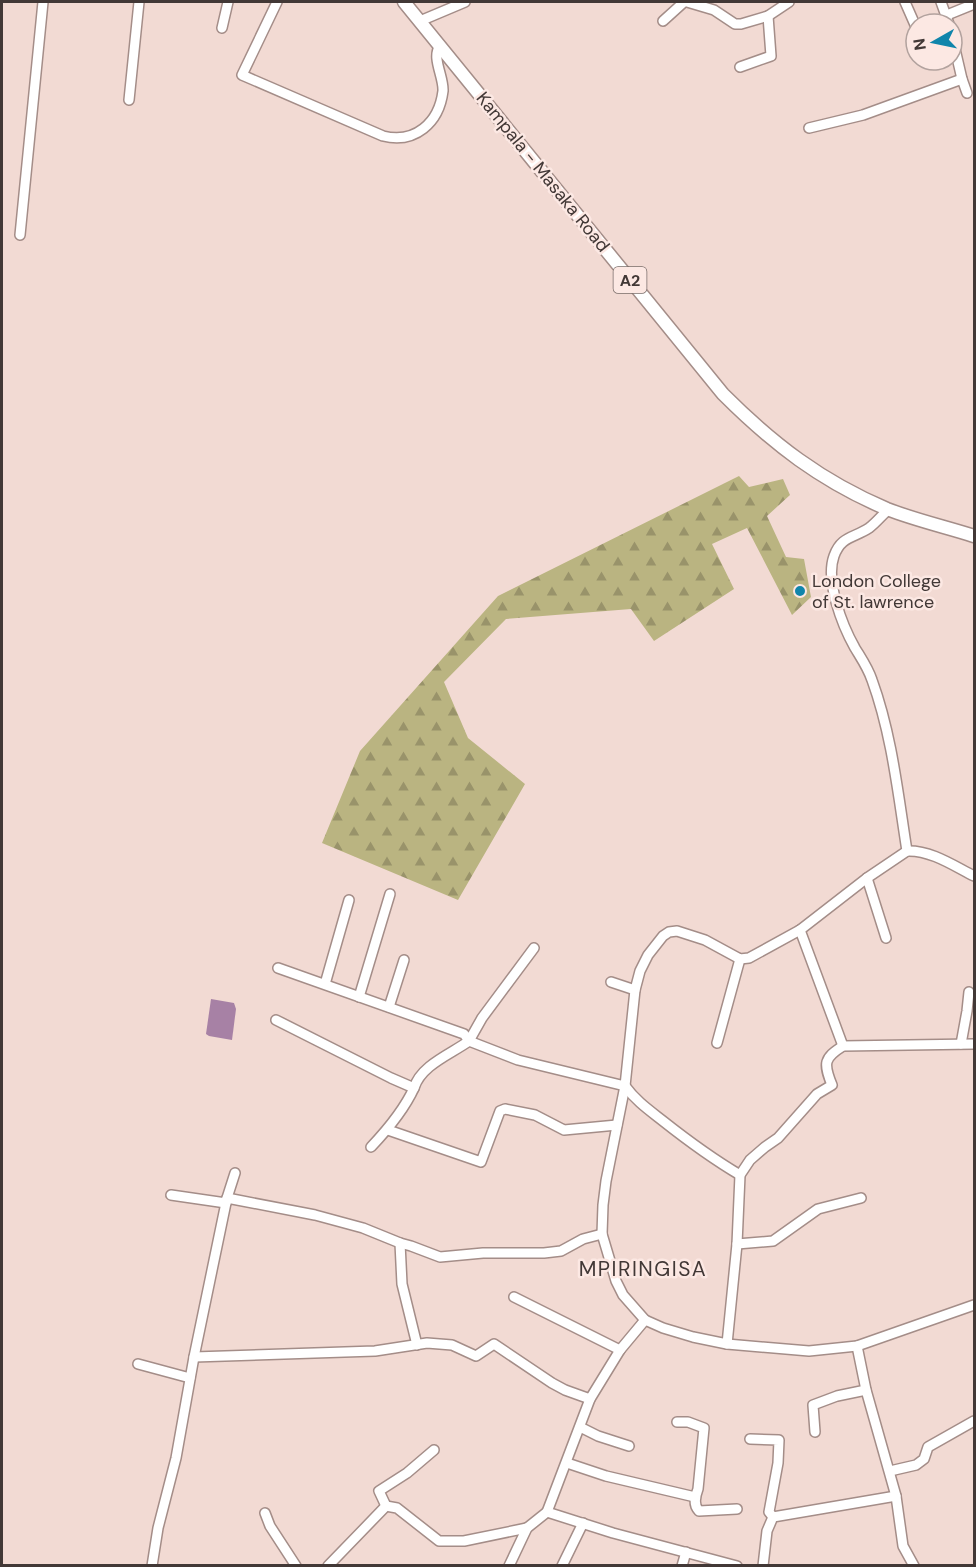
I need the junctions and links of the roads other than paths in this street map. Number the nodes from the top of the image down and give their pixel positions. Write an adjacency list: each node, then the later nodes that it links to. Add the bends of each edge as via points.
1 (43, 2): 22 (street)
2 (139, 2): 20 (street)
3 (228, 2): 14 (street)
4 (277, 2): 15 (street, via 242,75 392,139 414,135 431,122 443,91 436,55)
5 (404, 2): 12 (main road, Kampala - Masaka Road / A2)
6 (465, 2): 12 (street)
7 (686, 2): 11 (street, via 714,10 735,24); 13 (street)
8 (789, 2): 11 (street)
9 (975, 4): 10 (street)
10 (961, 12)
11 (768, 16): 16 (street, via 771,56)
12 (420, 21): 15 (main road, Kampala - Masaka Road / A2)
13 (663, 21)
14 (222, 28)
15 (440, 46): 23 (main road, Kampala - Masaka Road / A2, via 723,394 775,443 809,467 842,488)
16 (740, 67)
17 (960, 72): 18 (street)
18 (962, 79): 19 (street); 21 (street, via 863,115)
19 (967, 93)
20 (129, 100)
21 (809, 128)
22 (20, 235)
23 (889, 509): 24 (main road, Kampala - Masaka Road / A2); 25 (street, via 868,529 842,543 831,567 839,612 867,666 878,698)
24 (975, 536)
25 (907, 851): 26 (street, via 919,851); 27 (street)
26 (975, 876)
27 (867, 878): 30 (street); 31 (street)
28 (390, 894): 40 (street)
29 (349, 900): 37 (street)
30 (800, 930): 33 (street, via 749,958); 47 (street)
31 (886, 938)
32 (534, 948): 43 (street)
33 (740, 959): 38 (street, via 705,940 669,932 648,955); 44 (street)
34 (404, 960): 41 (street)
35 (278, 968): 37 (street)
36 (611, 982): 38 (street)
37 (325, 984): 40 (street)
38 (635, 990): 48 (street)
39 (969, 992): 45 (street)
40 (359, 997): 41 (street)
41 (389, 1007): 43 (street, via 464,1035)
42 (276, 1020): 49 (street)
43 (469, 1041): 48 (street, via 518,1060); 49 (street, via 435,1062 416,1079)
44 (717, 1043)
45 (961, 1044): 46 (street); 47 (street)
46 (975, 1044)
47 (843, 1046): 54 (street, via 828,1057 832,1085 817,1094 778,1138 750,1160)
48 (625, 1086): 50 (street); 54 (street, via 675,1130)
49 (414, 1088): 51 (street)
50 (617, 1125): 51 (street, via 564,1130 535,1115 505,1109 500,1111 480,1162); 58 (street, via 606,1181)
51 (388, 1130): 52 (street)
52 (371, 1147)
53 (234, 1173): 57 (street)
54 (740, 1175): 60 (street)
55 (171, 1195): 57 (street)
56 (861, 1198): 60 (street, via 818,1209 772,1241)
57 (227, 1201): 59 (street, via 315,1215 363,1227); 68 (street)
58 (602, 1234): 59 (street, via 561,1251 440,1257); 63 (street, via 616,1281)
59 (400, 1243): 65 (street, via 402,1284)
60 (737, 1244): 64 (street)
61 (514, 1297): 67 (street)
62 (975, 1305): 66 (street)
63 (645, 1320): 64 (street); 67 (street)
64 (727, 1344): 66 (street, via 808,1351)
65 (417, 1345): 68 (street, via 375,1351); 72 (street, via 452,1345 476,1356 494,1344 552,1383)
66 (857, 1346): 71 (street)
67 (620, 1350): 72 (street)
68 (194, 1357): 70 (street)
69 (138, 1364): 70 (street)
70 (190, 1377): 93 (street)
71 (866, 1390): 76 (street, via 813,1405); 81 (street)
72 (590, 1399): 75 (street)
73 (975, 1421): 81 (street, via 928,1447 924,1459 916,1465)
74 (676, 1422): 83 (street, via 704,1428)
75 (580, 1427): 78 (street); 80 (street)
76 (815, 1432)
77 (750, 1439): 88 (street, via 779,1440 769,1512)
78 (629, 1446)
79 (434, 1450): 84 (street, via 379,1491)
80 (567, 1463): 83 (street); 86 (street)
81 (890, 1471): 82 (street)
82 (896, 1496): 88 (street); 101 (street, via 903,1546)
83 (695, 1497): 85 (street, via 699,1511)
84 (387, 1506): 90 (street, via 397,1508 439,1541 464,1541); 95 (street)
85 (737, 1509)
86 (548, 1512): 89 (street); 90 (street)
87 (265, 1514): 94 (street)
88 (773, 1517): 100 (street, via 767,1531)
89 (583, 1523): 91 (street); 97 (street)
90 (527, 1528): 96 (street)
91 (686, 1552): 92 (street); 98 (street)
92 (724, 1564): 99 (street)
93 (152, 1566)
94 (296, 1566)
95 (328, 1566)
96 (509, 1566)
97 (562, 1566)
98 (682, 1566)
99 (737, 1566)
100 (763, 1566)
101 (914, 1566)

